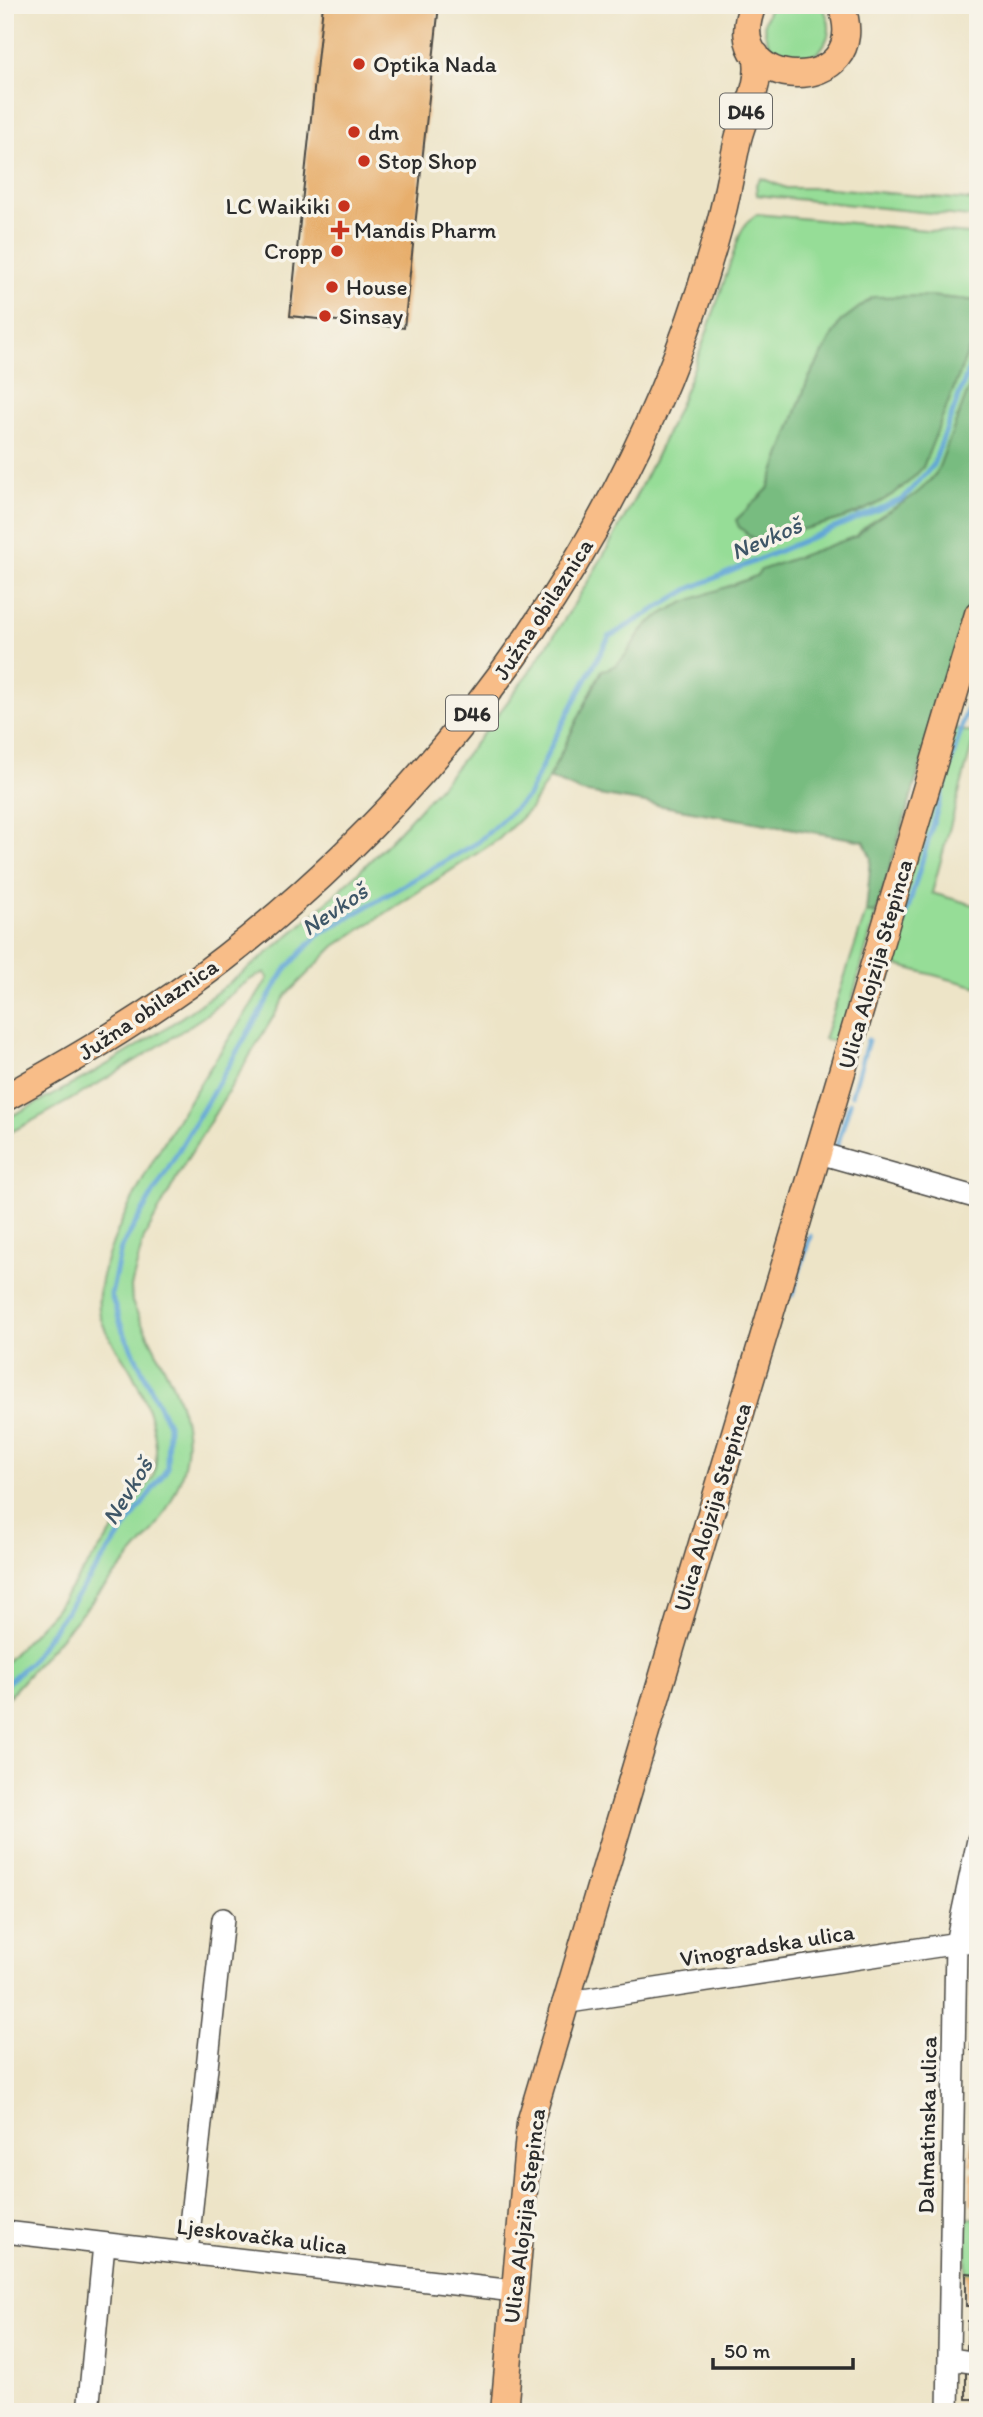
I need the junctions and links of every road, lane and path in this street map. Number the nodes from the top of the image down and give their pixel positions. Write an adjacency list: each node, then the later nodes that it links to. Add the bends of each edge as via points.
1 (753, 5): 3 (main road, D46, via 748,34)
2 (841, 5): 4 (main road, D46, via 846,33 834,59 819,71)
3 (756, 55): 4 (main road, D46, via 772,70); 5 (main road, Južna obilaznica / D46, via 757,77 741,127)
4 (791, 76): 5 (main road, Južna obilaznica / D46, via 775,87 765,102)
5 (735, 168): 7 (main road, Južna obilaznica / D46, via 691,316 624,473 529,636 446,746 337,862 224,958 135,1022)
6 (978, 614): 8 (main road, Ulica Alojzija Stepinca)
7 (5, 1098)
8 (819, 1153): 9 (street); 14 (main road, Ulica Alojzija Stepinca)
9 (978, 1198)
10 (978, 1840): 13 (street, Dalmatinska ulica)
11 (223, 1919): 17 (street)
12 (978, 1940): 13 (street, Vinogradska ulica)
13 (956, 1943): 14 (street, Vinogradska ulica); 19 (street, Dalmatinska ulica)
14 (563, 2003): 18 (main road, Ulica Alojzija Stepinca, via 530,2123)
15 (5, 2232): 16 (street, Ljeskovačka ulica)
16 (104, 2244): 17 (street, Ljeskovačka ulica); 21 (street)
17 (187, 2253): 18 (street, Ljeskovačka ulica)
18 (514, 2291): 22 (main road, Ulica Alojzija Stepinca)
19 (950, 2359): 20 (street); 23 (street, Dalmatinska ulica)
20 (978, 2363)
21 (88, 2412)
22 (504, 2412)
23 (948, 2412)

